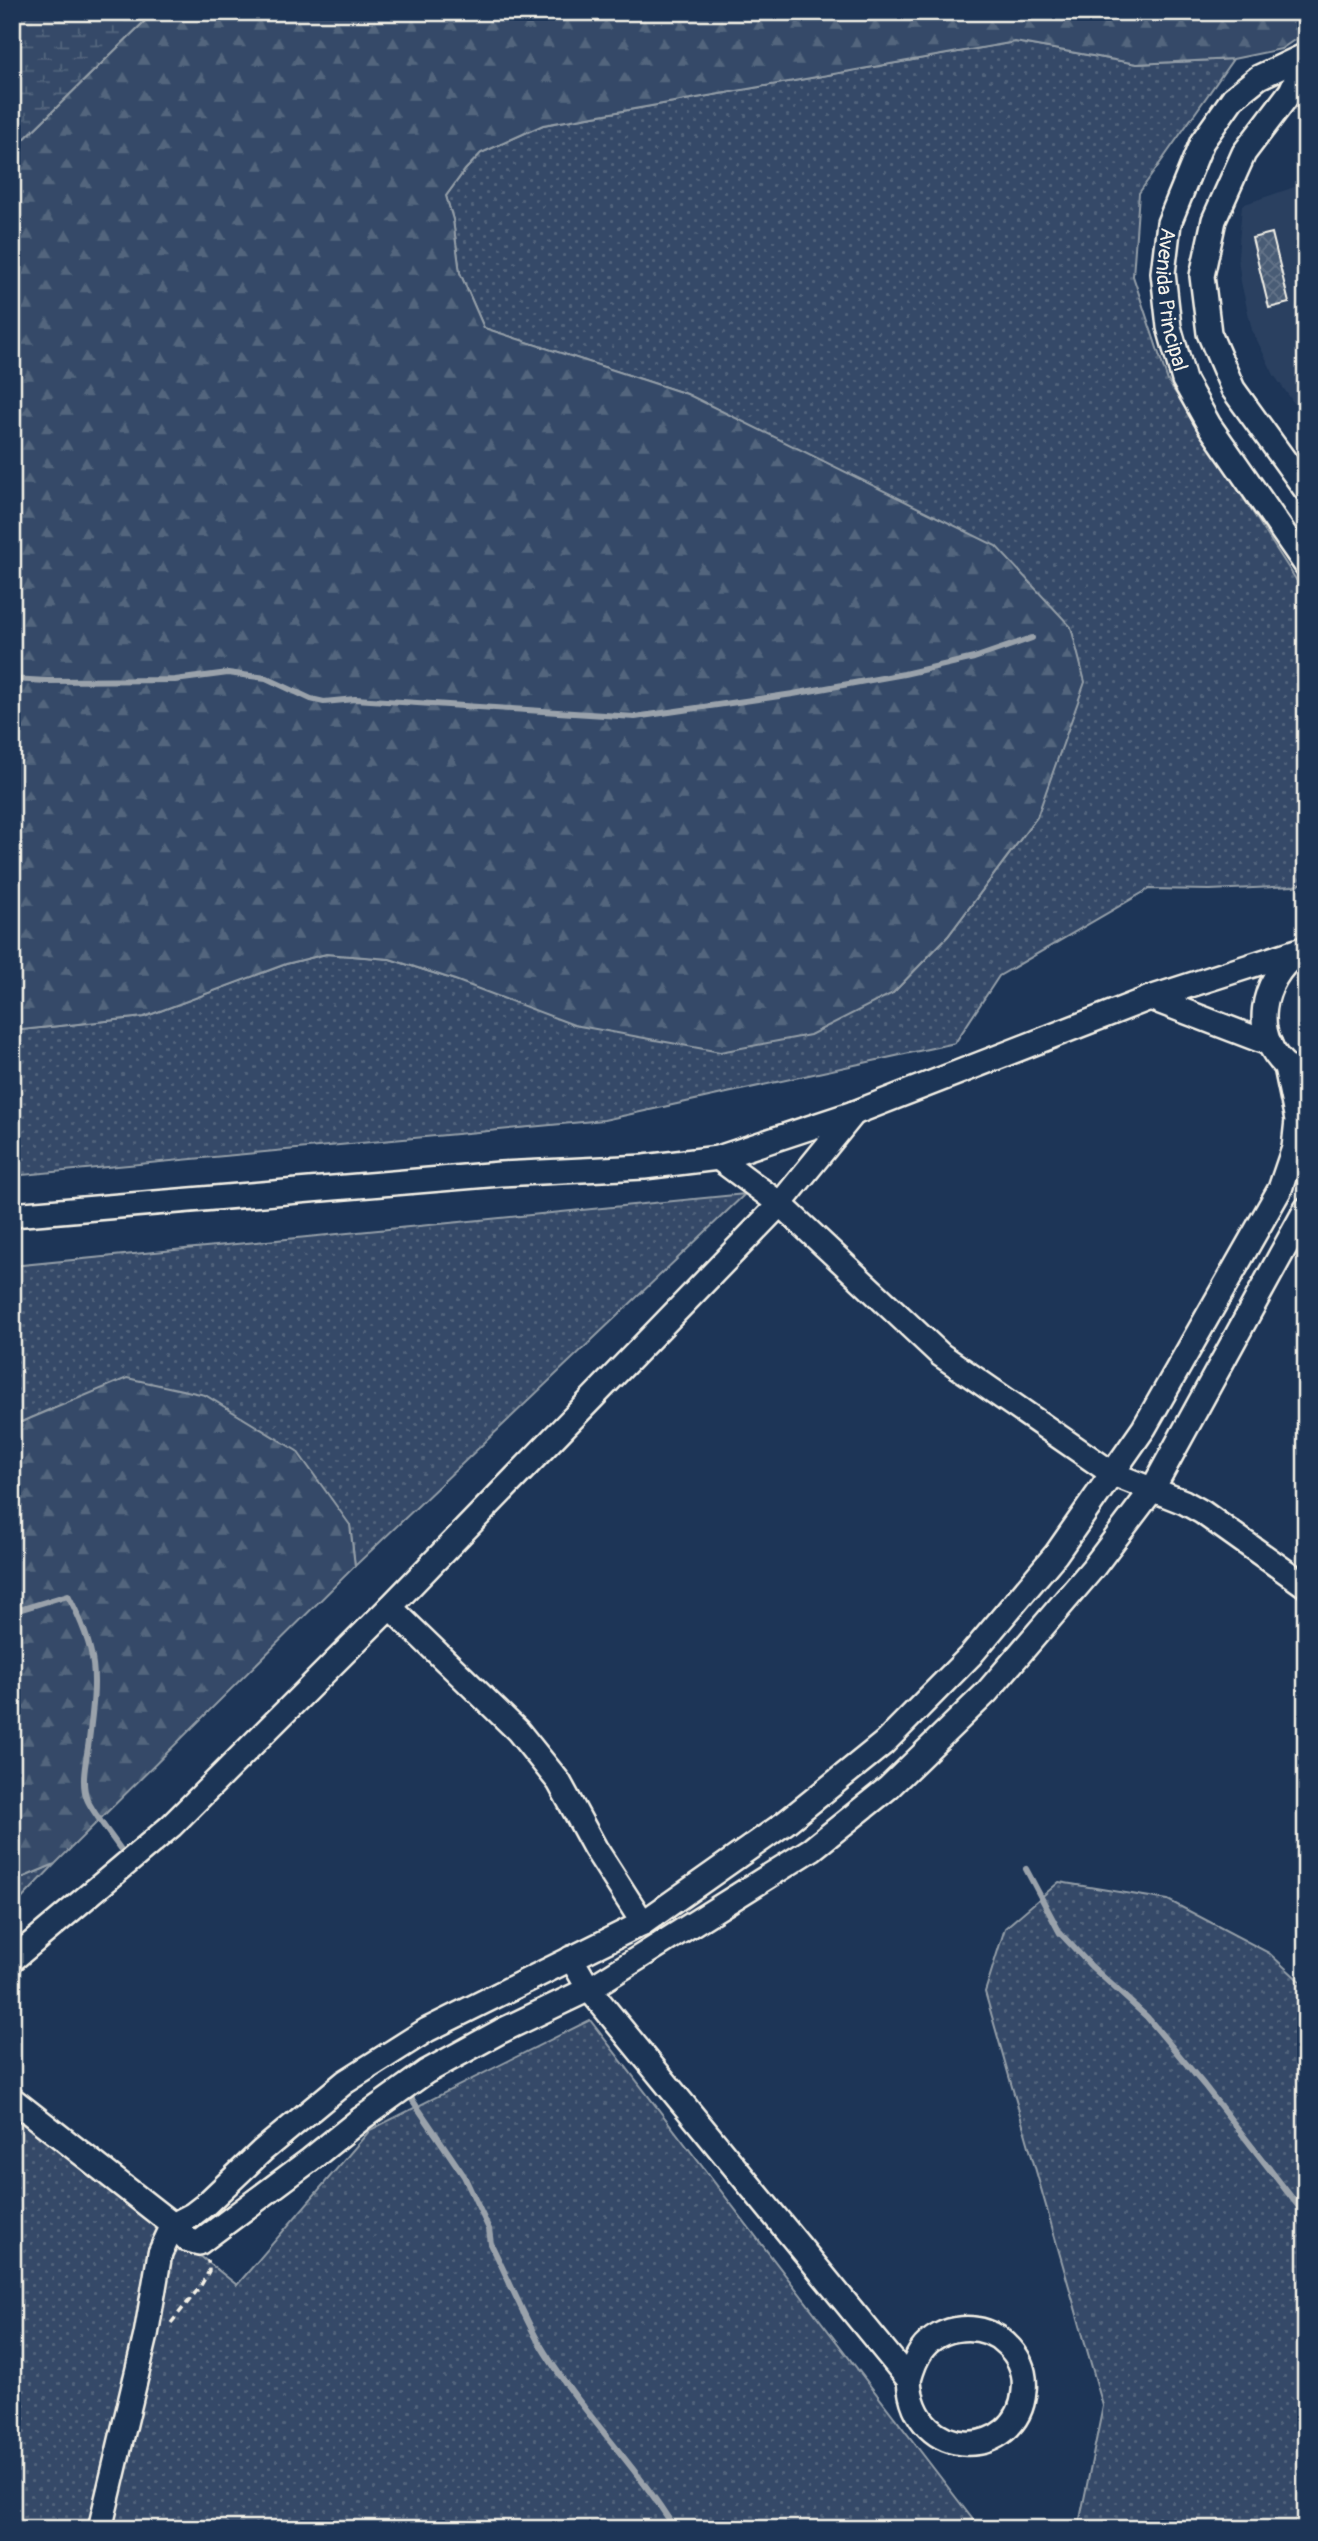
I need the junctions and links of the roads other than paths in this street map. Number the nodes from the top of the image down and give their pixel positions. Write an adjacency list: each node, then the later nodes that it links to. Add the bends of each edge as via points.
1 (1306, 57): 2 (street, Avenida Principal, via 1291,91 1244,153 1214,219 1202,276 1209,333 1233,389); 3 (street, Avenida Principal, via 1259,77 1233,98 1202,142 1169,223 1163,273 1169,327 1184,380 1209,425)
2 (1306, 490)
3 (1306, 565)
4 (1306, 948): 5 (street); 6 (street, via 1283,965 1268,989 1264,1016)
5 (1150, 998): 6 (street); 9 (street)
6 (1270, 1044): 7 (street)
7 (1286, 1067): 8 (street); 14 (street, via 1297,1120 1294,1148 1280,1189)
8 (1306, 1079)
9 (853, 1113): 10 (street); 11 (street)
10 (718, 1158): 11 (street); 13 (street)
11 (780, 1204): 14 (street, via 941,1355); 17 (street)
12 (1306, 1209): 15 (street)
13 (12, 1215)
14 (1113, 1474): 15 (street); 18 (street, via 1056,1554 979,1646 884,1742 785,1824)
15 (1152, 1490): 16 (street, via 1202,1512); 21 (street, via 988,1692 888,1788 812,1849)
16 (1306, 1586)
17 (390, 1608): 18 (street, via 518,1731 559,1782); 20 (street, via 171,1826)
18 (643, 1923): 19 (street)
19 (571, 1958): 21 (street); 23 (street, via 427,2030 345,2082 205,2205)
20 (12, 1960)
21 (589, 1990): 23 (street, via 426,2072 205,2241 188,2240); 24 (street)
22 (12, 2099): 23 (street)
23 (173, 2224): 25 (street, via 160,2253 146,2335)
24 (909, 2380): 24 (street, via 910,2398 921,2420 940,2437 957,2443 991,2439 1006,2429 1024,2400 1022,2366 1013,2351 986,2331 969,2328 944,2334 923,2348)
25 (100, 2529)

